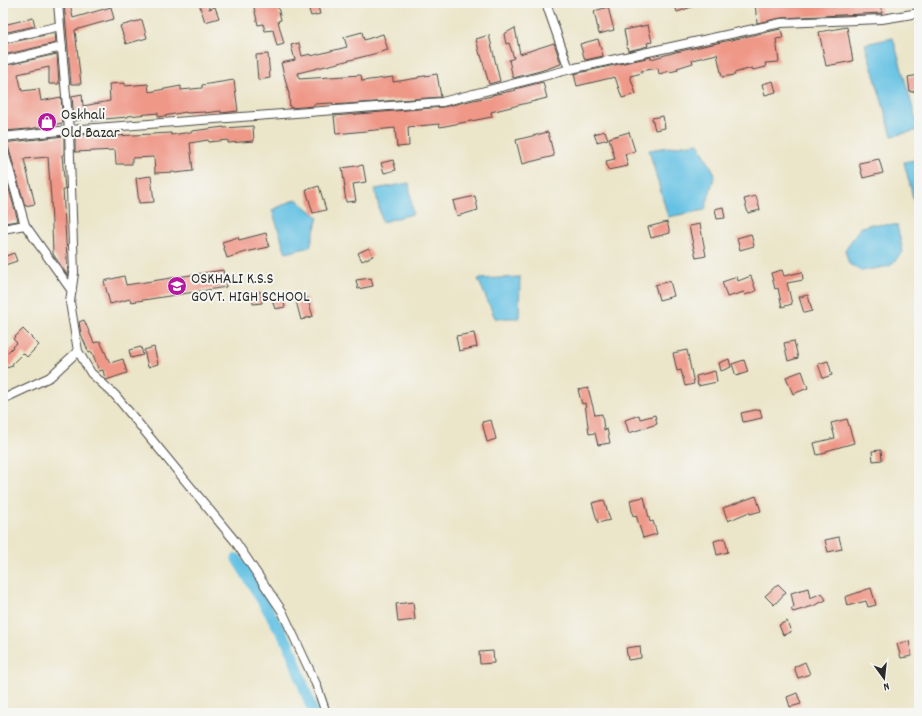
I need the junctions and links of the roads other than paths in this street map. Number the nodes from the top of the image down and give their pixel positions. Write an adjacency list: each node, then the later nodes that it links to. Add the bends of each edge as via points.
1 (58, 3): 4 (street)
2 (546, 3): 8 (street)
3 (919, 13): 8 (street, via 882,19 781,23)
4 (60, 26): 5 (street); 6 (street)
5 (3, 39)
6 (62, 47): 7 (street); 9 (street)
7 (3, 61)
8 (569, 69): 9 (street, via 442,102)
9 (69, 130): 10 (street); 14 (street, via 74,273)
10 (3, 137)
11 (3, 148): 12 (street)
12 (25, 225): 13 (street); 14 (street)
13 (3, 229)
14 (72, 291): 15 (street, via 70,302)
15 (78, 351): 16 (street, via 50,376); 17 (street, via 91,373 115,395 235,541 282,611 316,684)
16 (3, 399)
17 (326, 713)

